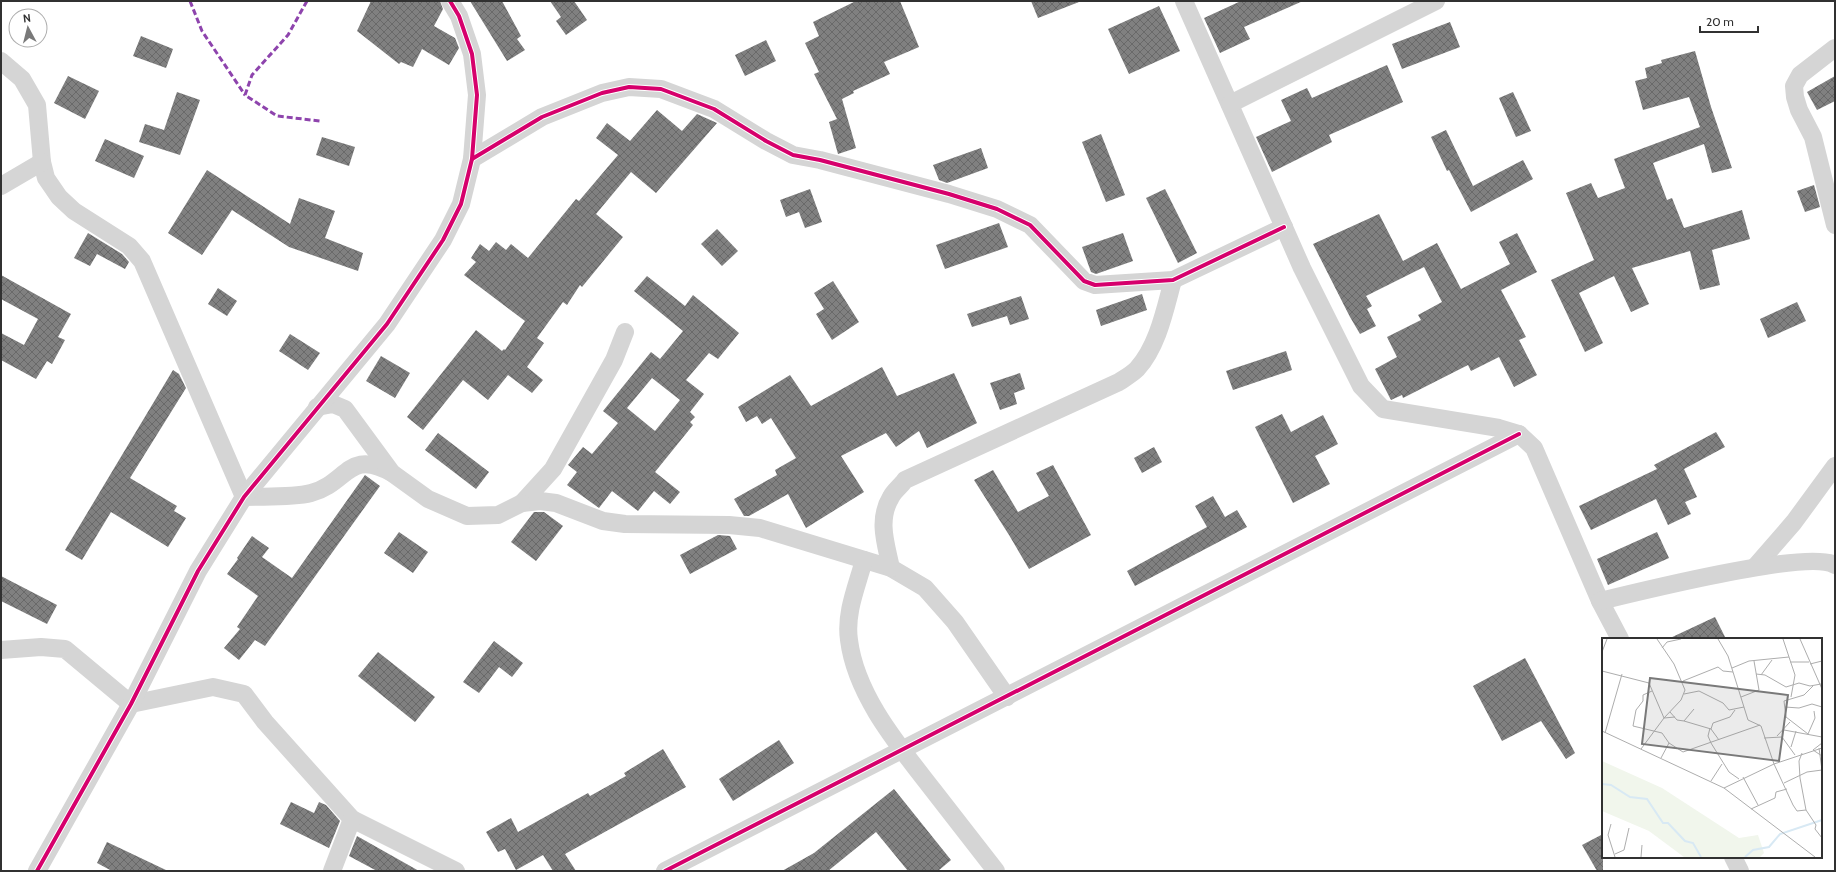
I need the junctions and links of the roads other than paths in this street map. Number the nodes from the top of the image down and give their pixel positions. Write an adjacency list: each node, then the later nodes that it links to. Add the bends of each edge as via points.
1 (450, 1): 7 (street, via 459,16 472,54 477,95)
2 (1184, 1): 6 (street)
3 (1436, 1): 6 (street)
4 (1835, 48): 9 (street, via 1800,75 1794,86 1799,110)
5 (1, 61): 8 (street, via 22,79 37,105)
6 (1230, 104): 12 (street)
7 (472, 159): 13 (street, via 542,117 602,93 629,87 661,89 714,109 793,155 949,194 997,209 1030,225 1084,281 1094,285); 15 (street, via 462,204 443,240 387,324)
8 (42, 162): 10 (street); 19 (street, via 46,178 59,197 74,212 129,246 142,261)
9 (1827, 162): 11 (street)
10 (1, 186)
11 (1835, 225)
12 (1284, 227): 13 (street); 16 (street, via 1361,386 1383,409 1499,428)
13 (1173, 280): 24 (street, via 1150,349 1137,369 1119,382 905,480 891,497 884,514 883,527)
14 (624, 332): 20 (street, via 614,360 553,469)
15 (318, 406): 18 (street, via 333,404 345,409); 19 (street)
16 (1519, 434): 25 (street, via 1534,448); 28 (street)
17 (1835, 466): 23 (street, via 1794,522)
18 (392, 473): 19 (street, via 371,463 358,464 332,485 310,493); 20 (street, via 428,499 467,516 498,515)
19 (244, 497): 29 (street, via 198,571)
20 (522, 503): 21 (street, via 540,501 556,504 603,521 625,524 729,524 760,528)
21 (864, 560): 24 (street); 30 (street, via 850,608 848,639 852,662 864,692)
22 (1835, 564): 23 (street, via 1818,561)
23 (1755, 567): 25 (street)
24 (891, 568): 28 (street, via 930,593 955,622)
25 (1600, 601): 26 (street)
26 (1619, 638)
27 (1, 650): 29 (street, via 41,647 66,649)
28 (1006, 698): 30 (street)
29 (131, 704): 31 (street, via 213,688 244,694); 33 (street)
30 (902, 750): 36 (street); 37 (street)
31 (352, 819): 34 (street); 35 (street)
32 (1734, 858): 38 (street)
33 (37, 871)
34 (332, 871)
35 (456, 871)
36 (665, 871)
37 (996, 871)
38 (1740, 871)

